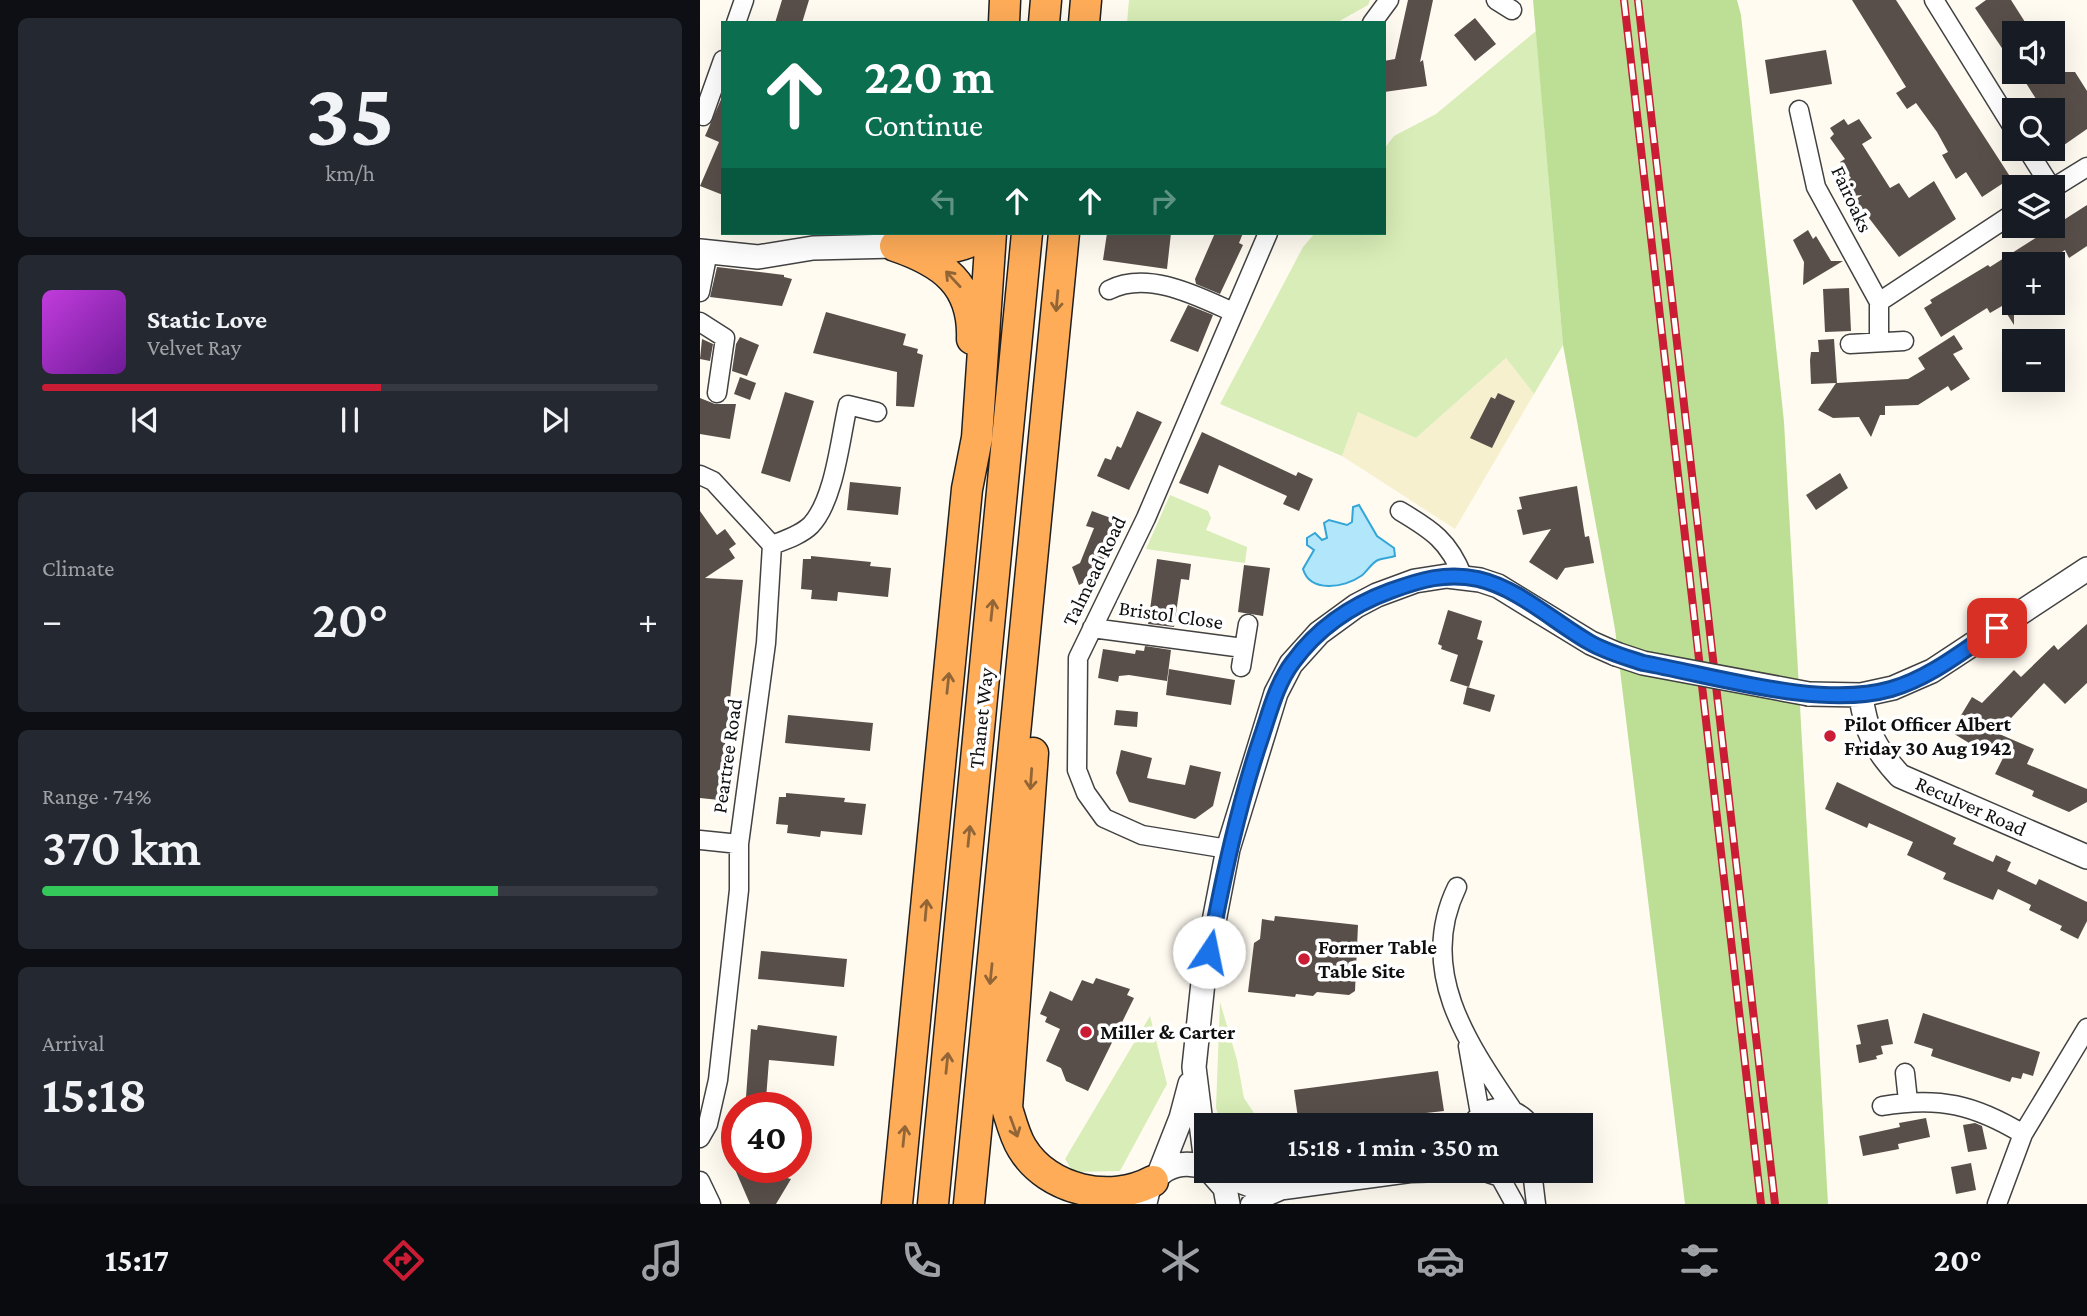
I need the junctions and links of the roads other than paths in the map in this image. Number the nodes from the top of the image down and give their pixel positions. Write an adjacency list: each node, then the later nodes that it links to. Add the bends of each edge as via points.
1 (744, 0): 9 (street)
2 (1005, 0): 10 (highway)
3 (1046, 0): 11 (highway)
4 (1086, 0): 12 (highway)
5 (1389, 0): 13 (street)
6 (1496, 0): 8 (street)
7 (1934, 0): 16 (street)
8 (1512, 10)
9 (737, 21)
10 (1004, 21)
11 (1044, 21)
12 (1084, 21)
13 (1373, 21)
14 (721, 66): 17 (street)
15 (1799, 110): 30 (street, Fairoaks, via 1816,187)
16 (2002, 110)
17 (703, 116)
18 (2087, 167): 19 (street)
19 (2065, 180)
20 (2002, 221): 30 (street)
21 (982, 235): 26 (highway, via 953,249)
22 (991, 235): 39 (highway, via 976,438)
23 (1027, 235): 79 (highway, Thanet Way, one-way to 23)
24 (1064, 235): 41 (highway, Thanet Way, one-way to 41)
25 (1267, 235): 31 (street, Talmead Road)
26 (895, 246): 27 (street, via 813,248 758,257); 39 (highway, one-way to 26, via 969,304 961,289 932,260)
27 (704, 251): 29 (street)
28 (1110, 290): 31 (street, via 1129,283 1150,284)
29 (700, 292)
30 (1879, 302): 34 (street, Fairoaks)
31 (1233, 312): 46 (street, Talmead Road, via 1146,518)
32 (700, 322): 36 (street, via 725,338)
33 (1905, 341): 34 (street)
34 (1879, 342): 35 (street)
35 (1850, 344)
36 (717, 393)
37 (877, 412): 42 (street, via 848,405 822,507 811,524)
38 (700, 475): 42 (street, via 713,481)
39 (967, 489): 78 (highway, one-way to 39)
40 (1400, 511): 44 (street, via 1448,546)
41 (1035, 540): 75 (highway, one-way to 75, via 1043,626 1007,1108 1021,1147 1040,1170 1068,1187 1093,1196); 80 (highway, Thanet Way, one-way to 80)
42 (772, 545): 51 (street, Peartree Road, via 766,643)
43 (2087, 569): 49 (street, via 1932,671 1893,688)
44 (1463, 577): 49 (street, bridge, via 1497,586 1591,643 1643,663 1809,694); 52 (street, via 1431,578 1377,595 1335,620 1304,648 1276,694)
45 (1248, 624): 47 (street, Bristol Close)
46 (1092, 628): 47 (street, Bristol Close); 52 (street, Talmead Road, via 1078,658 1077,770 1086,793 1104,818 1142,835)
47 (1243, 648): 48 (street, Bristol Close)
48 (1241, 667)
49 (1861, 695): 53 (street, Reculver Road, via 1877,752 1900,776)
50 (700, 840): 51 (street)
51 (739, 844): 67 (street, Peartree Road, via 739,890 718,1080)
52 (1228, 849): 57 (street, via 1204,973)
53 (2087, 857)
54 (1457, 887): 56 (street, via 1446,908 1441,942 1446,990)
55 (2087, 1028): 66 (street)
56 (1467, 1040): 61 (street); 63 (street)
57 (1194, 1067): 62 (street); 75 (street, via 1181,1118)
58 (1905, 1073): 59 (street)
59 (1908, 1101): 60 (street); 66 (street, via 1965,1106)
60 (1882, 1106)
61 (1512, 1109): 64 (street, via 1495,1108); 65 (street)
62 (1201, 1113)
63 (1475, 1113)
64 (1487, 1113)
65 (1519, 1113)
66 (2024, 1134): 85 (street)
67 (700, 1138)
68 (1194, 1166): 75 (street, via 1182,1164)
69 (700, 1181): 77 (street)
70 (1221, 1183): 81 (street)
71 (1240, 1183): 76 (street)
72 (1334, 1183): 76 (street)
73 (1503, 1183): 83 (street)
74 (1533, 1183): 84 (street)
75 (1152, 1186)
76 (1284, 1190): 82 (street)
77 (711, 1204)
78 (897, 1204)
79 (933, 1204)
80 (970, 1204)
81 (1228, 1204)
82 (1250, 1204)
83 (1515, 1204)
84 (1536, 1204)
85 (1997, 1204)

